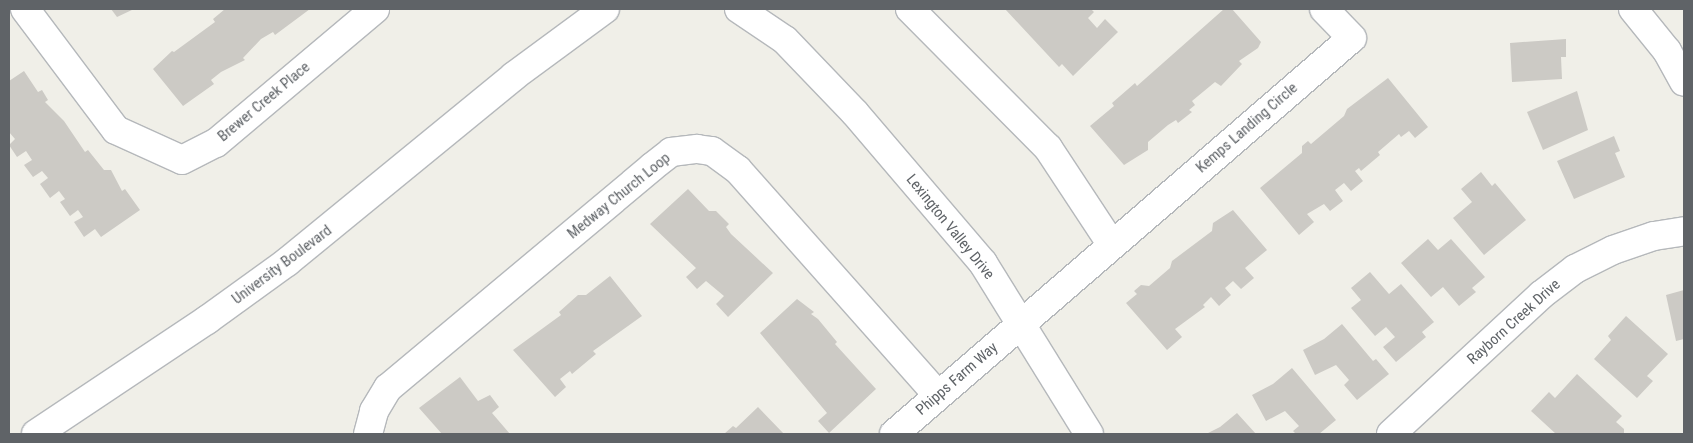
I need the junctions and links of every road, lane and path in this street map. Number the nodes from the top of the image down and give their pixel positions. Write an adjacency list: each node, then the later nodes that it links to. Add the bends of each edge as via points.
1 (25, 9): 2 (street, Brewer Creek Place, via 116,130 182,160 216,143)
2 (374, 9)
3 (575, 9): 11 (street, University Boulevard)
4 (605, 9): 11 (street, University Boulevard)
5 (739, 9): 10 (street, Lexington Valley Drive)
6 (770, 9): 10 (street, Lexington Valley Drive)
7 (910, 9): 14 (street, via 1048,148)
8 (1324, 9): 14 (street, Kemps Landing Circle, via 1352,38)
9 (1633, 9): 12 (street, via 1666,51)
10 (785, 40): 15 (street, Lexington Valley Drive, via 855,113 984,263)
11 (514, 76): 17 (street, University Boulevard, via 288,262 199,326)
12 (1684, 82)
13 (1684, 231): 21 (street, Rayborn Creek Drive, via 1654,236 1621,247 1575,269 1541,295)
14 (1112, 245): 15 (street, Kemps Landing Circle)
15 (1021, 324): 16 (street, Phipps Farm Way); 20 (street, Lexington Valley Drive)
16 (938, 395): 18 (street, Medway Church Loop, via 738,170 712,151 697,149 671,152 652,166 388,388 374,411); 19 (street, Phipps Farm Way)
17 (36, 434)
18 (368, 434)
19 (894, 434)
20 (1089, 434)
21 (1391, 434)

